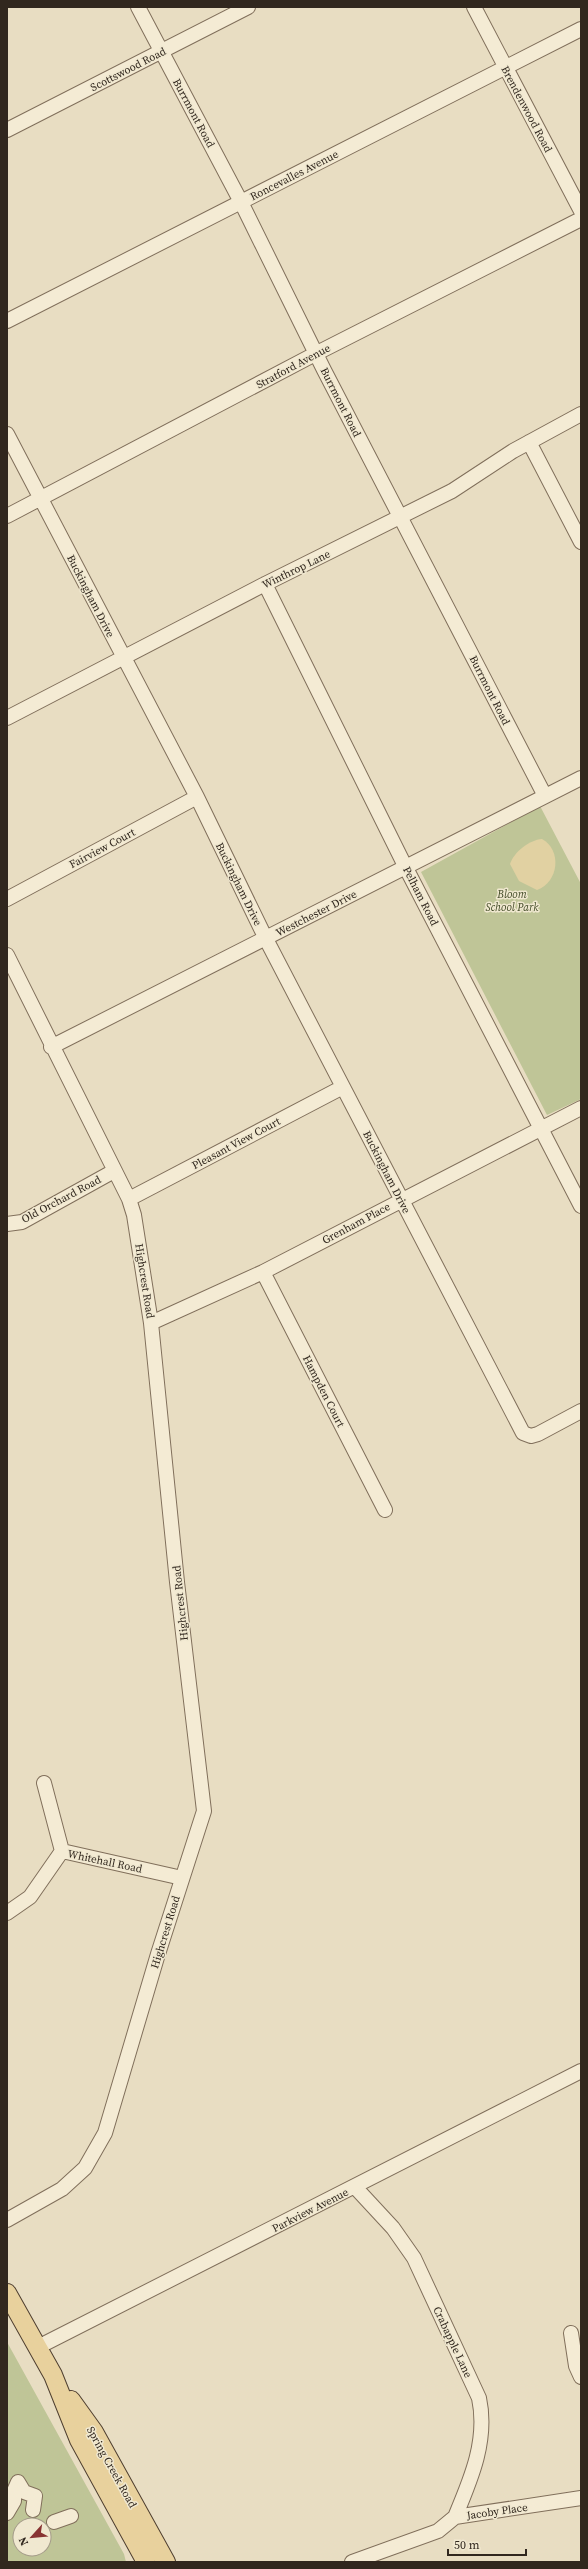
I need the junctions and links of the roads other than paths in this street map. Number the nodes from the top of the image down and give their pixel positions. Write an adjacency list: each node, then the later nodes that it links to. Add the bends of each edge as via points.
1 (138, 7): 5 (street, Burrmont Road)
2 (248, 7): 5 (street, Scottswood Road)
3 (474, 7): 6 (street, Brendenwood Road)
4 (581, 29): 6 (street, Roncevalles Avenue)
5 (162, 52): 7 (street, Scottswood Road); 8 (street, Burrmont Road)
6 (506, 68): 8 (street, Roncevalles Avenue); 9 (street, Brendenwood Road)
7 (7, 130)
8 (241, 202): 11 (street, Roncevalles Avenue); 12 (street, Burrmont Road)
9 (581, 211)
10 (581, 219): 12 (street, Stratford Avenue)
11 (7, 321)
12 (317, 353): 16 (street, Stratford Avenue); 18 (street, Burrmont Road)
13 (581, 414): 15 (street, Winthrop Lane)
14 (7, 434): 16 (street, Buckingham Drive)
15 (529, 442): 18 (street, Winthrop Lane, via 466,483); 19 (street)
16 (40, 499): 17 (street, Stratford Avenue); 21 (street, Buckingham Drive)
17 (7, 516)
18 (400, 518): 20 (street, Winthrop Lane); 24 (street, Burrmont Road)
19 (581, 542)
20 (265, 584): 21 (street, Winthrop Lane); 26 (street, Pelham Road)
21 (122, 658): 22 (street, Winthrop Lane); 25 (street, Buckingham Drive)
22 (7, 718)
23 (581, 778): 24 (street, Westchester Drive)
24 (545, 796): 26 (street, Westchester Drive)
25 (197, 798): 27 (street, Fairview Court); 28 (street, Buckingham Drive)
26 (406, 868): 28 (street, Westchester Drive); 33 (street, Pelham Road)
27 (7, 899)
28 (266, 939): 30 (street, Westchester Drive); 31 (street, Buckingham Drive)
29 (7, 955): 30 (street, Highcrest Road)
30 (51, 1047): 34 (street, Highcrest Road)
31 (343, 1087): 35 (street, Pleasant View Court); 36 (street, Buckingham Drive)
32 (581, 1108): 33 (street, Grenham Place)
33 (541, 1128): 36 (street, Grenham Place); 37 (street, Pelham Road)
34 (114, 1171): 35 (street, Highcrest Road); 38 (street, Old Orchard Road, via 22,1222)
35 (129, 1199): 40 (street, Highcrest Road, via 134,1214)
36 (401, 1200): 39 (street, Grenham Place); 41 (street, Buckingham Drive, via 523,1433 532,1436)
37 (581, 1206)
38 (7, 1224)
39 (263, 1272): 40 (street, Grenham Place); 42 (street, Hampden Court)
40 (151, 1323): 45 (street, Highcrest Road, via 177,1582 204,1811)
41 (581, 1411)
42 (385, 1510)
43 (44, 1783): 44 (street)
44 (62, 1851): 45 (street, Whitehall Road); 46 (street, Whitehall Road, via 30,1897)
45 (182, 1878): 49 (street, Highcrest Road, via 105,2133 85,2168 62,2189)
46 (7, 1913)
47 (581, 2071): 48 (street, Parkview Avenue)
48 (355, 2188): 52 (street, Parkview Avenue); 60 (street, Crabapple Lane, via 393,2228 414,2258 479,2398 483,2417 482,2439)
49 (7, 2220)
50 (7, 2293): 52 (main road, Spring Creek Road)
51 (571, 2333): 54 (street, via 576,2366)
52 (38, 2347): 53 (main road, Spring Creek Road)
53 (53, 2374): 55 (main road, Spring Creek Road); 64 (main road, Spring Creek Road, via 94,2432)
54 (581, 2377)
55 (79, 2440): 62 (main road); 63 (main road, Spring Creek Road)
56 (581, 2498): 60 (street, Jacoby Place)
57 (33, 2510): 58 (street, via 35,2496 24,2492 18,2482 14,2491 14,2501)
58 (7, 2513)
59 (71, 2516): 61 (street)
60 (455, 2517): 65 (street, Jacoby Place, via 448,2525 438,2530)
61 (54, 2522)
62 (135, 2562)
63 (146, 2562)
64 (166, 2562)
65 (352, 2562)

